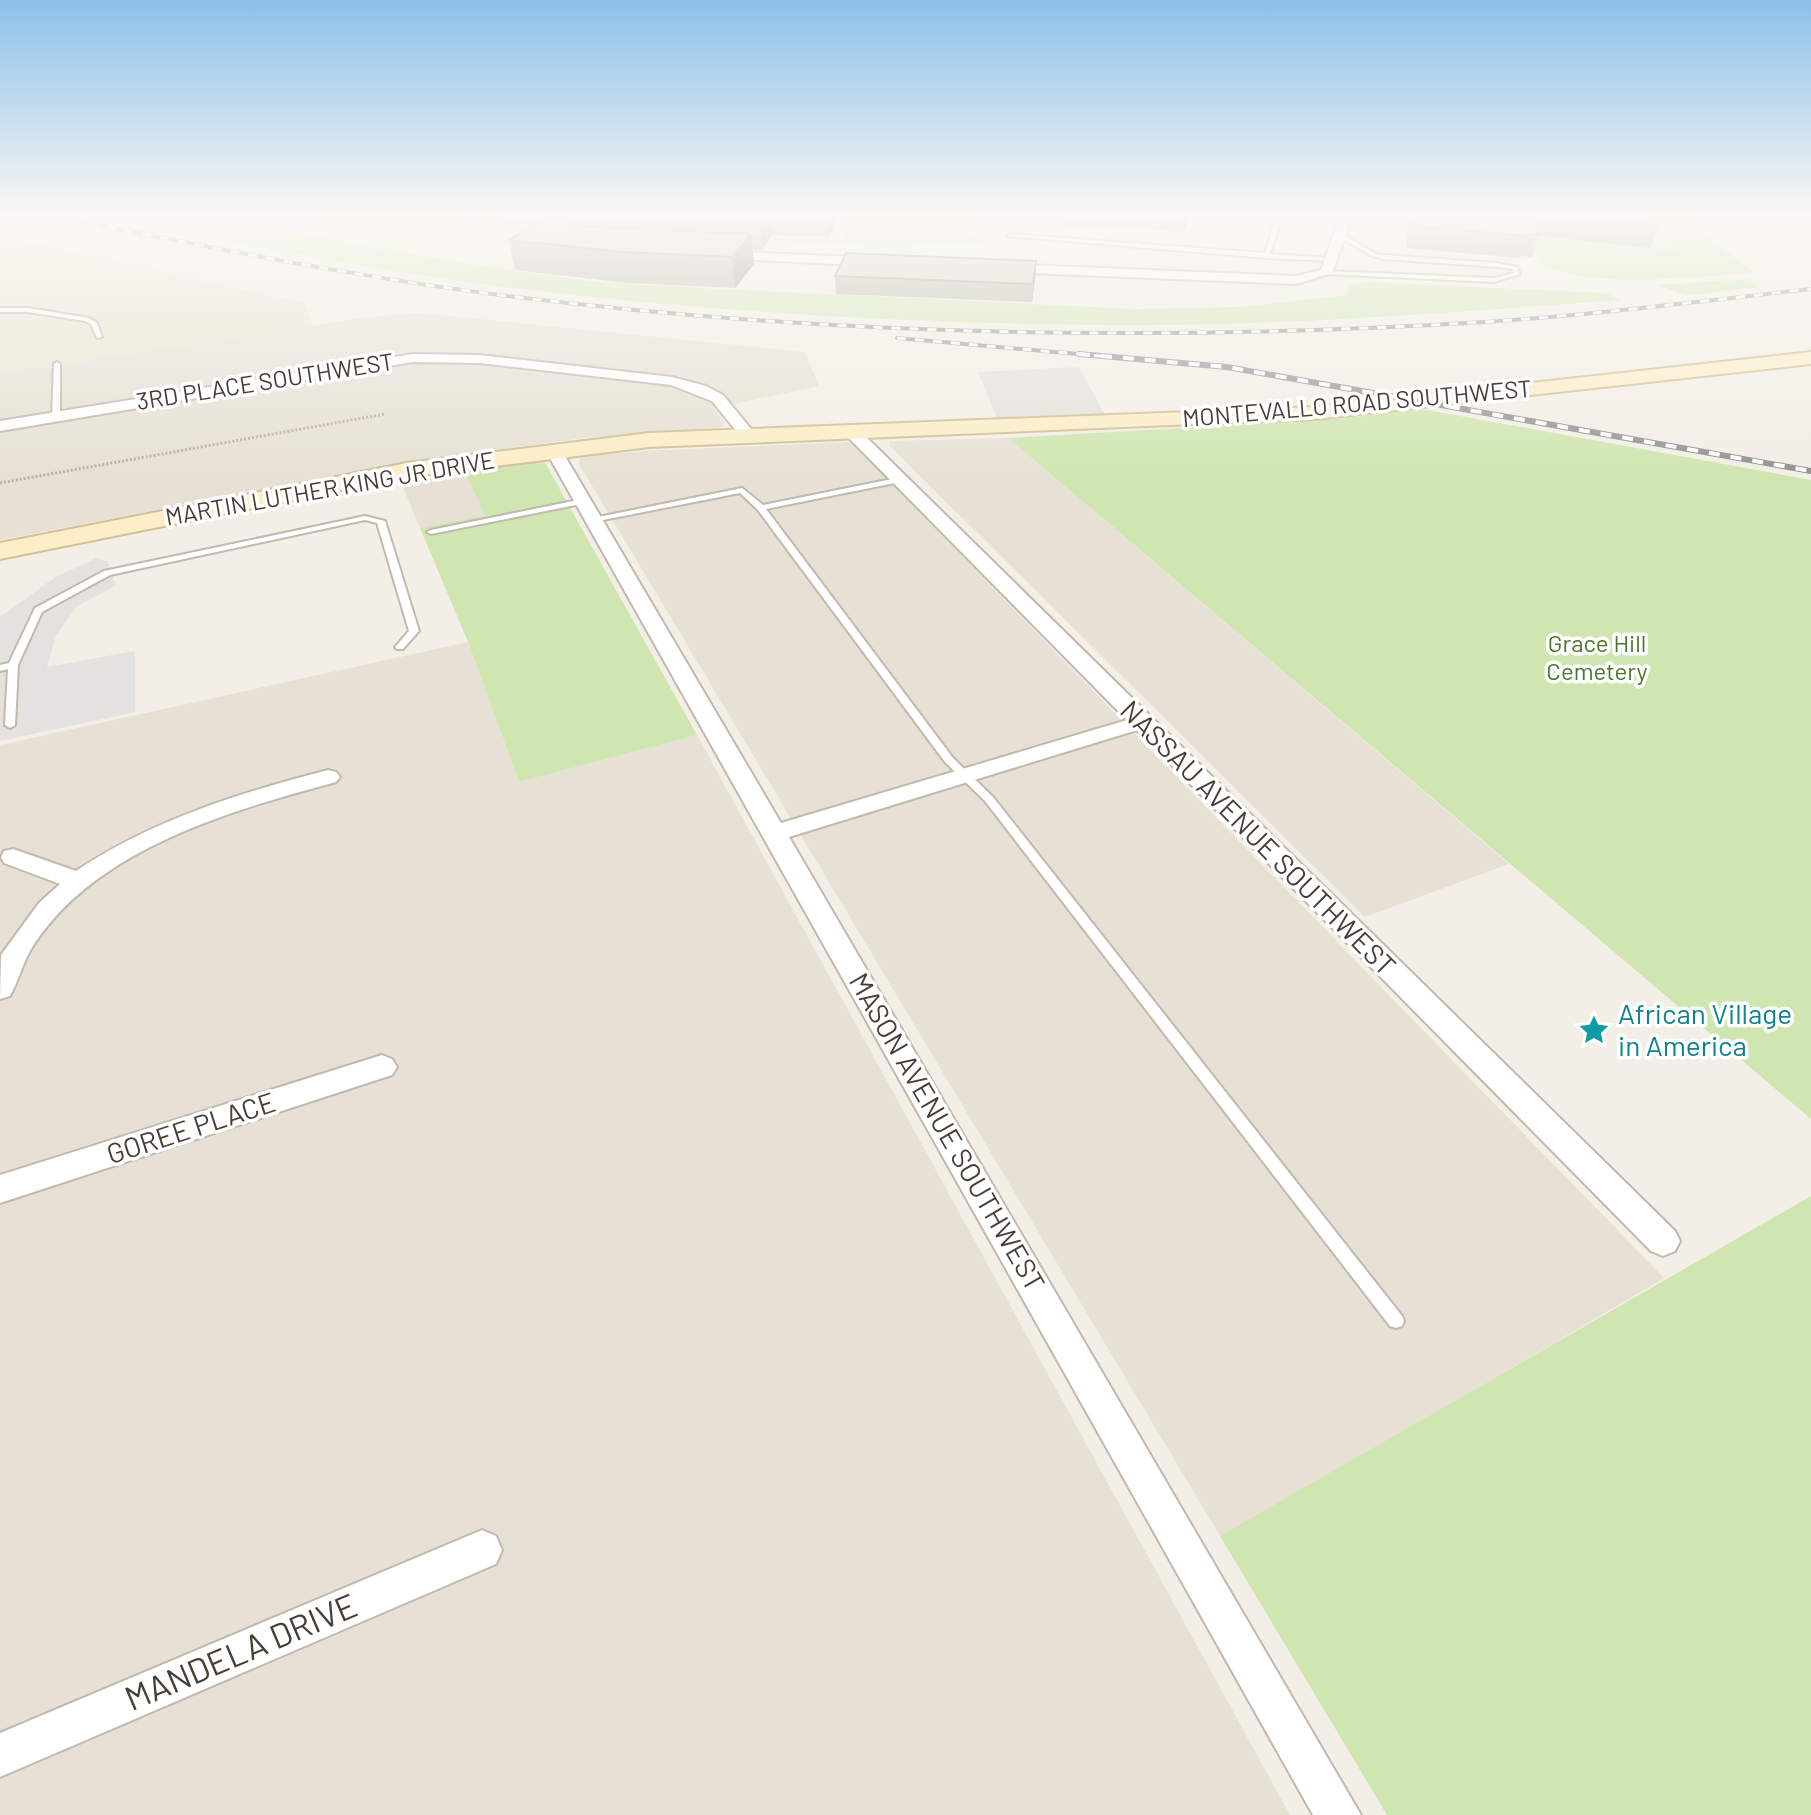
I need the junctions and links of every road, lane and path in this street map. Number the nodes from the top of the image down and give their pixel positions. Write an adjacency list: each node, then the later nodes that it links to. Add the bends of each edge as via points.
1 (0, 310): 2 (lane, via 87,319)
2 (99, 337)
3 (1811, 358): 8 (main road, MONTEVALLO ROAD SOUTHWEST, via 1315,413)
4 (57, 364): 6 (lane)
5 (385, 414): 12 (path)
6 (56, 417): 7 (street, 3RD PLACE SOUTHWEST); 9 (street, 3RD PLACE SOUTHWEST, via 366,365 447,357 685,384 720,398)
7 (0, 426)
8 (854, 434): 9 (main road, MARTIN LUTHER KING JR DRIVE); 11 (street, NASSAU AVENUE SOUTHWEST)
9 (748, 435): 10 (main road, MARTIN LUTHER KING JR DRIVE)
10 (554, 451): 14 (street, MASON AVENUE SOUTHWEST); 16 (main road, MARTIN LUTHER KING JR DRIVE, via 407,470)
11 (902, 479): 13 (lane); 20 (street, NASSAU AVENUE SOUTHWEST)
12 (0, 483)
13 (761, 508): 14 (lane, via 742,490); 22 (lane)
14 (588, 510): 15 (lane); 24 (street, MASON AVENUE SOUTHWEST)
15 (431, 532)
16 (0, 551)
17 (400, 647): 18 (lane, via 414,631 381,521 365,518 107,573 38,610)
18 (13, 665): 19 (lane); 21 (lane)
19 (0, 668)
20 (1142, 722): 22 (street); 30 (street, NASSAU AVENUE SOUTHWEST)
21 (10, 725)
22 (964, 776): 24 (street); 31 (lane, via 989,799)
23 (328, 777): 26 (street, via 156,833)
24 (775, 833): 34 (street, MASON AVENUE SOUTHWEST)
25 (13, 857): 26 (street)
26 (81, 882): 27 (street, via 41,917)
27 (0, 989)
28 (382, 1067): 29 (street, GOREE PLACE)
29 (0, 1189)
30 (1663, 1241)
31 (1396, 1321)
32 (482, 1550): 33 (street, MANDELA DRIVE)
33 (0, 1755)
34 (1338, 1815)

